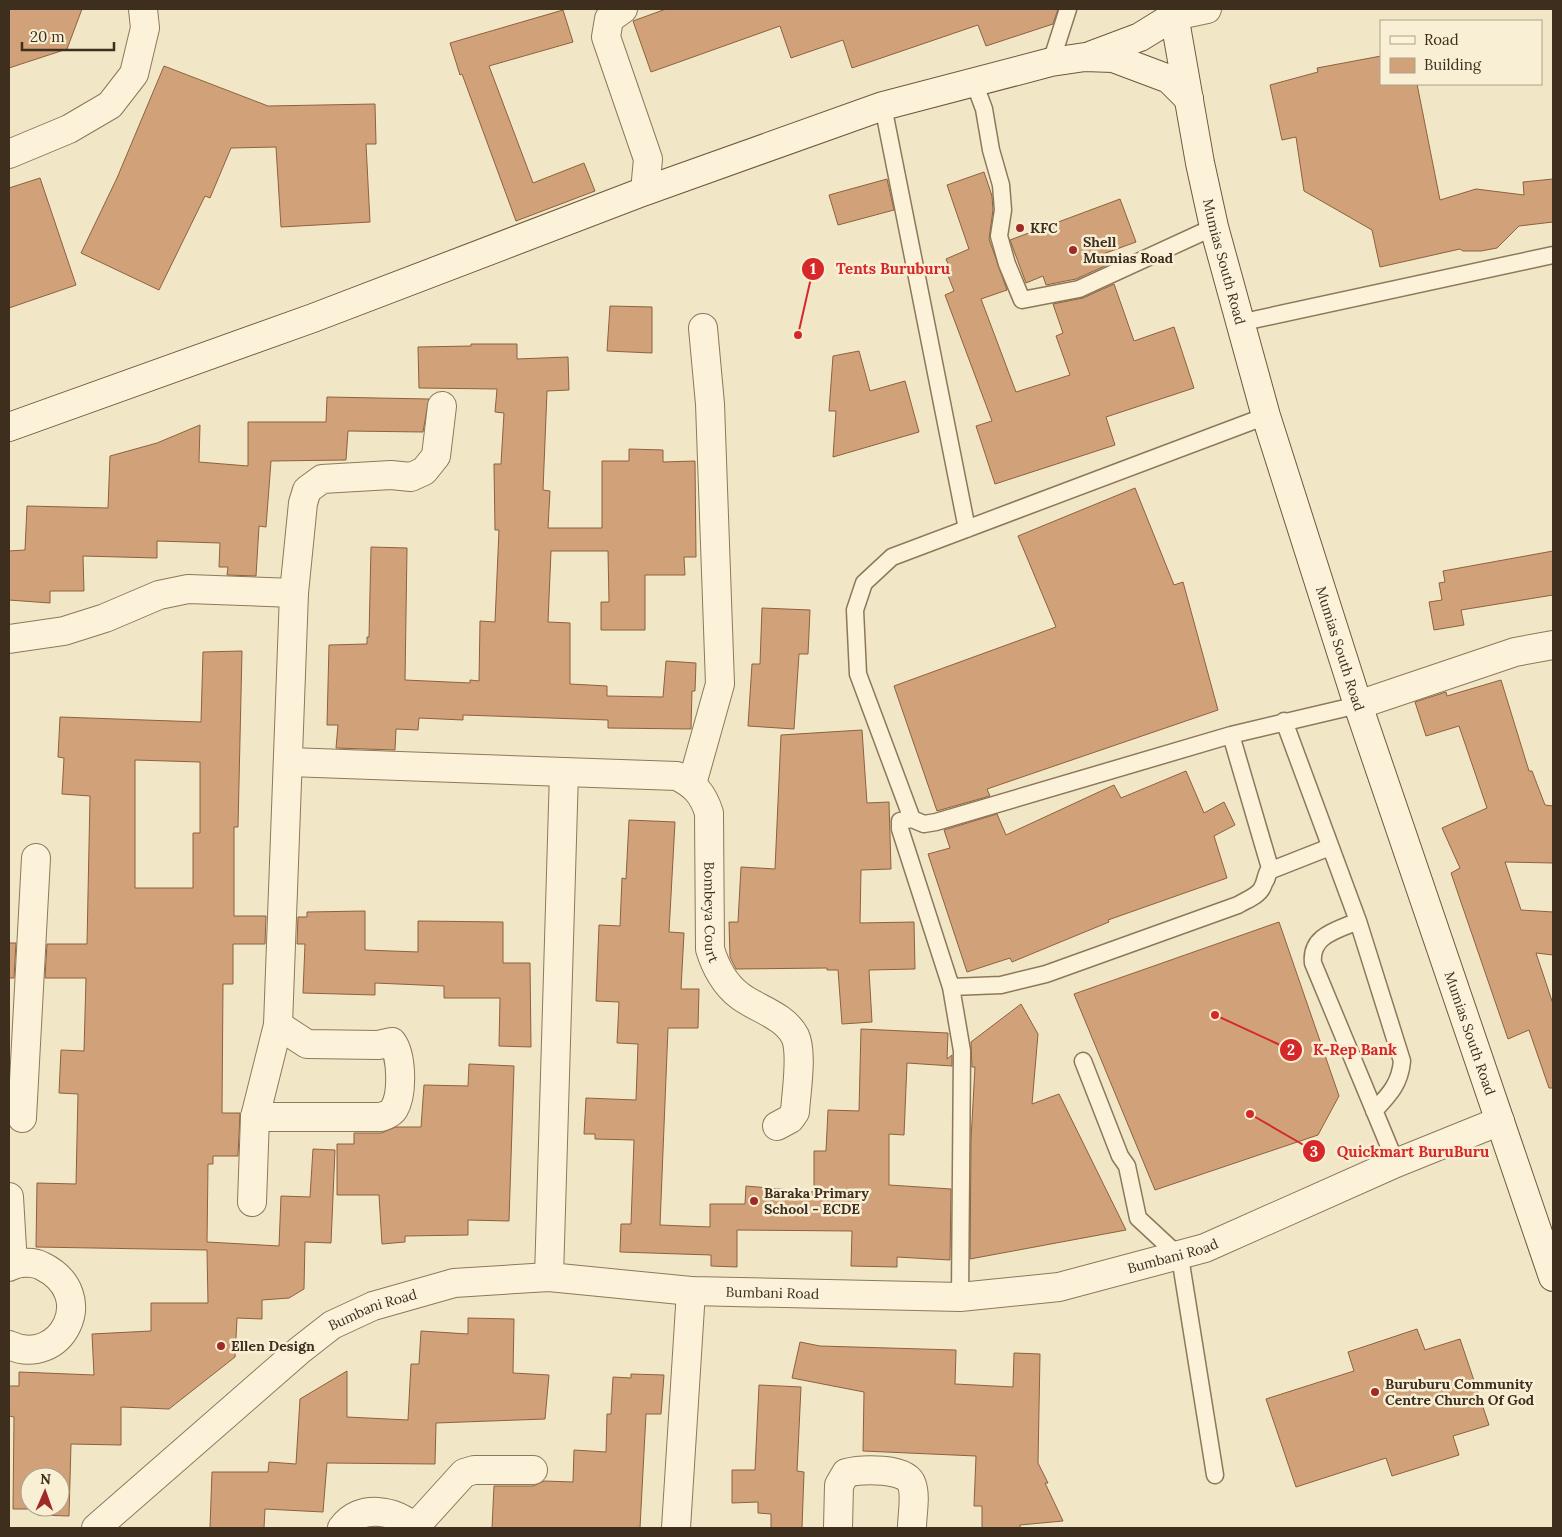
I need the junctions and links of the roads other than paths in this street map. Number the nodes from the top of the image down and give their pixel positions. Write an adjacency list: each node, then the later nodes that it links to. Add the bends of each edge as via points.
1 (143, 9): 11 (street, via 146,28 134,74 110,105 69,129)
2 (623, 9): 12 (street, via 609,19 606,37)
3 (1068, 9): 7 (lane)
4 (1207, 9): 5 (street)
5 (1174, 12): 6 (street, via 1140,37); 9 (street, Mumias South Road)
6 (1086, 57): 7 (street); 9 (street, via 1113,58 1169,79)
7 (1051, 62): 8 (street)
8 (974, 82): 10 (street); 15 (lane, via 984,109 1001,186 1003,210 999,236 1022,300 1079,289)
9 (1189, 99): 15 (street, Mumias South Road)
10 (883, 106): 13 (street); 22 (lane)
11 (9, 154)
12 (648, 159): 13 (street); 14 (street)
13 (675, 181): 14 (street)
14 (645, 192): 21 (street, via 313,318)
15 (1214, 227): 17 (street, Mumias South Road)
16 (1553, 255): 17 (lane)
17 (1240, 323): 20 (street, Mumias South Road)
18 (703, 328): 31 (street, via 710,404 720,684)
19 (442, 406): 23 (street, via 436,456 424,471 411,477 322,479 306,490)
20 (1266, 416): 22 (lane); 26 (street, Mumias South Road)
21 (9, 427)
22 (967, 529): 32 (lane, via 892,557 864,583 855,610 858,674)
23 (294, 593): 24 (street, via 188,589 159,595 64,631); 29 (street)
24 (9, 639)
25 (1553, 645): 26 (street, via 1515,652)
26 (1358, 705): 27 (lane); 43 (street, Mumias South Road)
27 (1284, 721): 28 (lane); 33 (lane)
28 (1231, 736): 32 (lane, via 936,822 924,824); 35 (lane, via 1270,868)
29 (289, 762): 30 (street); 38 (street)
30 (564, 772): 31 (street, via 677,776); 50 (street)
31 (692, 784): 44 (street, Bombeya Court, via 704,796 709,813 710,948 714,965 738,996 781,1020 797,1043 795,1112)
32 (912, 820): 37 (lane, via 900,821 900,829)
33 (1330, 847): 35 (lane, via 1269,871); 36 (lane)
34 (36, 858): 42 (street)
35 (1263, 886): 37 (lane, via 1259,893 1238,905 1046,974 1001,985)
36 (1358, 920): 40 (lane, via 1402,1061 1395,1089); 40 (lane, via 1323,937 1314,948 1313,957 1318,978)
37 (951, 987): 53 (lane, via 962,1052)
38 (278, 1024): 41 (street); 41 (street, via 307,1044 378,1045 392,1042 399,1060 399,1094 395,1108 381,1117)
39 (1083, 1061): 48 (lane, via 1120,1156 1127,1166 1138,1218)
40 (1374, 1112): 45 (lane)
41 (255, 1117): 47 (street)
42 (13, 1118)
43 (1500, 1121): 45 (street, Bumbani Road); 51 (street, Mumias South Road)
44 (777, 1126)
45 (1396, 1163): 48 (street, Bumbani Road)
46 (9, 1197): 49 (street)
47 (252, 1202)
48 (1180, 1257): 53 (street, Bumbani Road, via 1059,1287); 56 (lane)
49 (11, 1266): 54 (street, via 36,1263 57,1273 69,1292 71,1315 61,1335 42,1348 20,1350)
50 (549, 1277): 52 (street, Bumbani Road); 57 (street, Bumbani Road, via 454,1284 373,1306 332,1325)
51 (1553, 1277)
52 (691, 1291): 53 (street, Bumbani Road); 60 (street)
53 (960, 1297)
54 (9, 1345)
55 (533, 1470): 59 (street, via 474,1470 464,1473)
56 (1215, 1475)
57 (96, 1528)
58 (342, 1528): 59 (street, via 347,1521 370,1511 394,1513)
59 (415, 1528)
60 (676, 1528)
61 (838, 1528): 62 (street, via 839,1485 846,1473 855,1470 905,1475 912,1485)
62 (912, 1528)

